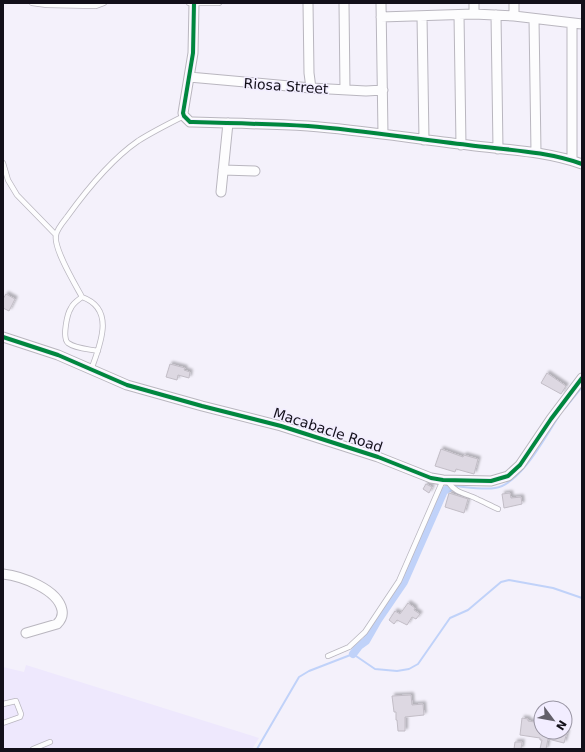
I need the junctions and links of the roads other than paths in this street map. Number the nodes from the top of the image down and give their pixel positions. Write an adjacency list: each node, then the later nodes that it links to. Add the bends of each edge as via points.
1 (32, 3): 2 (lane, via 96,6)
2 (104, 3)
3 (192, 3): 4 (lane); 19 (street, via 193,52)
4 (219, 3)
5 (308, 3): 20 (street)
6 (344, 3): 21 (street)
7 (381, 3): 15 (street)
8 (474, 3): 10 (street)
9 (514, 3): 14 (street)
10 (474, 14): 11 (street); 12 (street)
11 (459, 15): 13 (street); 27 (street)
12 (496, 15): 14 (street); 28 (street)
13 (422, 16): 15 (street); 26 (street)
14 (514, 16): 16 (street)
15 (381, 17): 22 (street)
16 (534, 19): 17 (street); 29 (street)
17 (572, 23): 18 (street); 30 (street)
18 (582, 24)
19 (189, 77): 20 (street, Riosa Street); 23 (street)
20 (311, 88): 21 (street, Riosa Street)
21 (345, 90): 22 (street, Riosa Street)
22 (383, 90): 25 (street)
23 (184, 116): 24 (street, via 190,122); 36 (lane, via 137,142 121,155 77,204)
24 (228, 123): 25 (street, via 309,126); 33 (street)
25 (384, 134): 26 (street)
26 (424, 140): 27 (street)
27 (461, 145): 28 (street)
28 (498, 149): 29 (street)
29 (536, 152): 30 (street)
30 (572, 160): 32 (street)
31 (3, 163): 36 (lane, via 8,180 17,195)
32 (582, 164)
33 (223, 170): 34 (street); 35 (street)
34 (255, 171)
35 (221, 192)
36 (56, 235): 37 (lane, via 56,245)
37 (82, 297): 39 (lane, via 96,304 102,318 103,330); 39 (lane, via 70,309 65,339 76,347)
38 (3, 337): 40 (street, Macabacle Road, via 58,355)
39 (98, 351): 40 (lane)
40 (91, 370): 42 (street, Macabacle Road, via 154,393 329,440 430,478)
41 (582, 378): 42 (street, Macabacle Road, via 558,408 520,465 508,476 491,481)
42 (446, 480): 43 (lane, via 459,492); 46 (lane, via 399,581 366,632 348,647)
43 (498, 509)
44 (3, 574): 45 (street, via 44,588 61,605 61,618 57,624)
45 (26, 633)
46 (328, 656)
47 (3, 704): 48 (lane, via 16,701 21,714 20,717)
48 (3, 723)
49 (50, 742): 50 (lane)
50 (33, 749)

